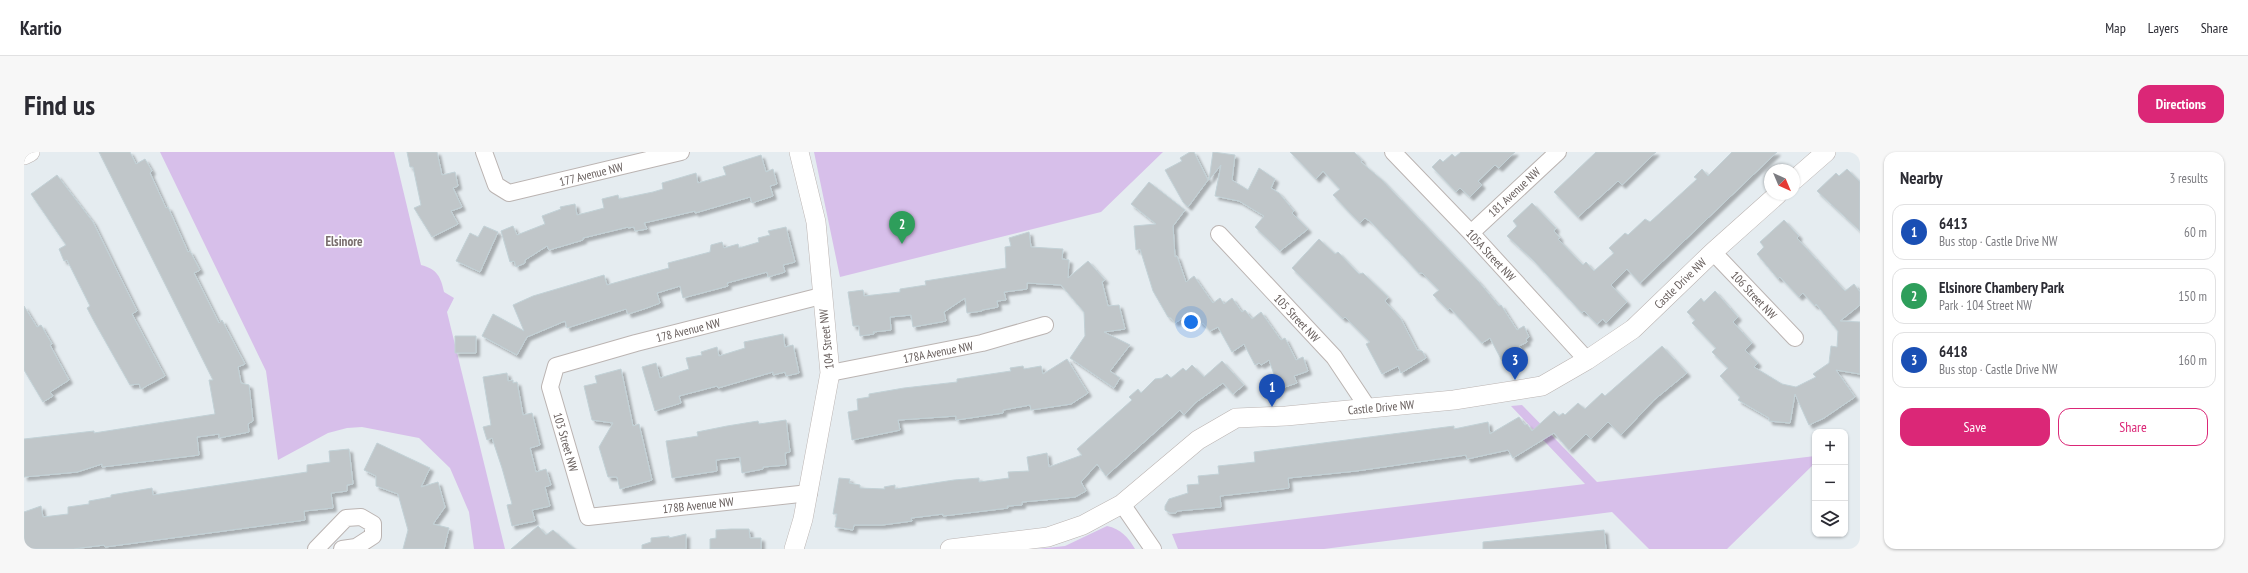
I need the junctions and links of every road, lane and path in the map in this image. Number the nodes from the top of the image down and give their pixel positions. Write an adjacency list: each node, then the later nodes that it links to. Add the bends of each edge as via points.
1 (30, 152): 8 (street)
2 (484, 152): 3 (street, 177 Avenue NW, via 493,179 501,189 509,193)
3 (681, 152)
4 (799, 152): 14 (street, 104 Street NW, via 816,222)
5 (1393, 152): 11 (street, 105A Street NW)
6 (1558, 152): 11 (street, 181 Avenue NW)
7 (1826, 152): 9 (street)
8 (24, 156)
9 (1800, 175)
10 (1771, 200): 13 (street, Castle Drive NW)
11 (1470, 233): 17 (street, 105A Street NW)
12 (1219, 234): 20 (street, 105 Street NW, via 1334,357)
13 (1713, 252): 16 (street, 106 Street NW); 17 (street, Castle Drive NW, via 1633,329)
14 (821, 296): 18 (street, 178 Avenue NW); 19 (street, 104 Street NW)
15 (1045, 325): 19 (street, 178A Avenue NW, via 982,343)
16 (1795, 338)
17 (1587, 360): 20 (street, Castle Drive NW, via 1542,386 1454,400)
18 (556, 366): 23 (street, 103 Street NW, via 550,387)
19 (830, 373): 21 (street, 104 Street NW)
20 (1368, 408): 22 (street, Castle Drive NW, via 1236,418 1198,440)
21 (809, 493): 23 (street, 178B Avenue NW); 26 (street, 104 Street NW)
22 (1122, 504): 27 (street, Castle Drive NW, via 1083,525 1048,537); 28 (street)
23 (588, 517)
24 (316, 549): 25 (street, via 346,518 361,517 374,524 373,536 356,547)
25 (342, 549)
26 (794, 549)
27 (950, 549)
28 (1153, 549)

